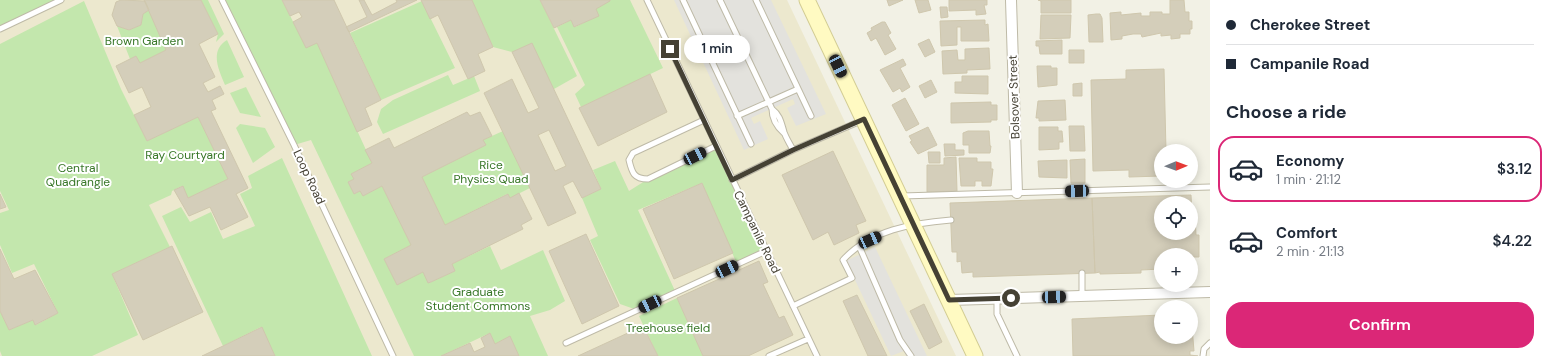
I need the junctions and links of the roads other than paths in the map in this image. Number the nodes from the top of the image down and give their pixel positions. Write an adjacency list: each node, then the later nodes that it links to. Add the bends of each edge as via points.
1 (61, 0): 9 (lane)
2 (222, 0): 36 (lane, Loop Road, via 294,145)
3 (647, 0): 15 (lane, Campanile Road)
4 (683, 0): 12 (lane)
5 (720, 0): 11 (lane)
6 (756, 0): 10 (lane)
7 (807, 0): 14 (main road)
8 (1011, 0): 21 (street, Bolsover Street)
9 (0, 29)
10 (798, 89): 11 (lane); 13 (lane)
11 (768, 102): 12 (lane); 18 (lane, via 783,124 784,133)
12 (737, 116): 16 (lane)
13 (811, 116)
14 (864, 119): 18 (lane); 22 (main road)
15 (704, 120): 17 (lane, Campanile Road); 17 (lane, via 633,153 629,160 631,169 639,179 648,178)
16 (751, 144)
17 (716, 146): 19 (lane, Campanile Road)
18 (793, 150): 19 (lane)
19 (732, 180): 26 (lane, Campanile Road)
20 (1210, 187): 21 (lane)
21 (1017, 193): 22 (lane)
22 (901, 196): 24 (main road)
23 (951, 220): 24 (lane)
24 (914, 224): 25 (lane, via 903,225); 31 (main road)
25 (859, 246): 32 (lane, via 843,260 852,278); 39 (lane, via 900,340)
26 (766, 251): 32 (lane, Campanile Road); 34 (lane)
27 (1082, 273): 29 (lane)
28 (1210, 292): 29 (street)
29 (1082, 296): 30 (street)
30 (997, 299): 31 (street); 41 (lane, via 997,314)
31 (949, 300): 40 (main road)
32 (793, 306): 33 (lane, Campanile Road)
33 (808, 339): 37 (lane); 38 (lane, Campanile Road)
34 (566, 342)
35 (1210, 343): 42 (lane, via 1204,349)
36 (393, 356)
37 (769, 356)
38 (817, 356)
39 (911, 356)
40 (975, 356)
41 (1017, 356)
42 (1203, 356)

